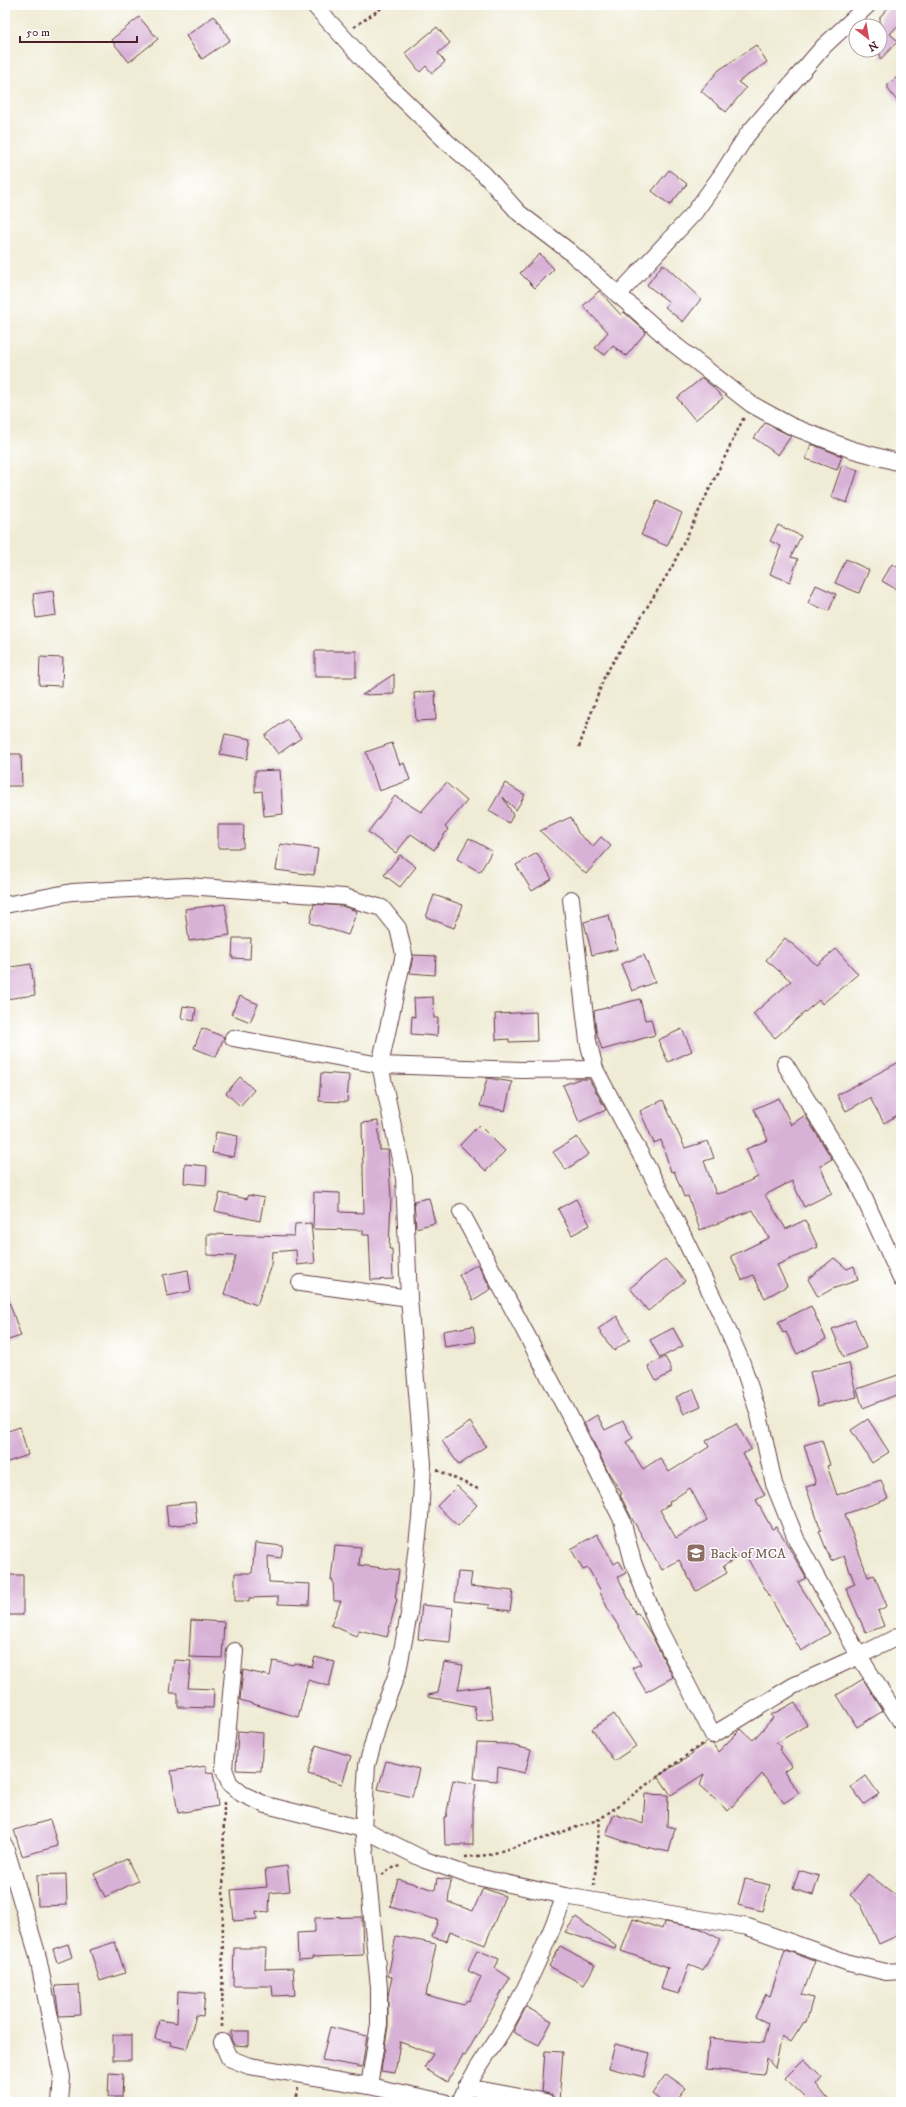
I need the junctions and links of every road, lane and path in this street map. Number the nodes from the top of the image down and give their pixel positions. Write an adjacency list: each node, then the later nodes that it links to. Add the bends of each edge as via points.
1 (314, 5): 4 (street)
2 (386, 5): 4 (path)
3 (868, 5): 5 (street, via 824,46 747,135 694,213)
4 (342, 35): 5 (street, via 374,71 484,174 519,213 569,251)
5 (618, 295): 6 (street, via 675,345)
6 (751, 404): 7 (street, via 791,426 850,449); 8 (path, via 672,567 606,675)
7 (901, 463)
8 (579, 747)
9 (571, 899): 14 (street, via 582,999)
10 (5, 905): 13 (street, via 72,892 187,886 344,897 382,908 398,928 404,954)
11 (233, 1038): 13 (street)
12 (785, 1064): 16 (street, via 856,1180)
13 (380, 1065): 14 (street, via 521,1070); 18 (street, via 404,1178)
14 (595, 1069): 23 (street, via 675,1219 720,1312 742,1363 759,1415 774,1484 797,1541)
15 (461, 1212): 25 (street, via 622,1520 633,1562 658,1627)
16 (901, 1279)
17 (300, 1283): 18 (street)
18 (409, 1298): 19 (street)
19 (423, 1464): 20 (path); 28 (street, via 420,1518 409,1614 398,1671 380,1718 368,1765)
20 (480, 1490)
21 (901, 1635): 23 (street)
22 (235, 1651): 26 (street)
23 (859, 1656): 24 (street); 25 (street, via 793,1686)
24 (901, 1722)
25 (713, 1735): 27 (path)
26 (224, 1769): 28 (street, via 230,1784 242,1794 260,1802); 36 (path)
27 (600, 1819): 30 (path, via 488,1855); 34 (path)
28 (363, 1830): 31 (street); 32 (street)
29 (5, 1846): 39 (street, via 37,1953 62,2077)
30 (457, 1858)
31 (425, 1860): 32 (path, via 390,1869); 33 (street, via 468,1875)
32 (370, 1884): 37 (street, via 380,1987 379,2024)
33 (566, 1896): 34 (street); 38 (street, via 542,1954 512,2013)
34 (593, 1900): 35 (street, via 748,1927 849,1963 886,1972)
35 (901, 1971)
36 (222, 2042): 37 (street, via 229,2058 249,2066)
37 (369, 2086): 40 (street)
38 (466, 2087): 41 (street); 42 (street)
39 (60, 2102)
40 (444, 2102)
41 (460, 2102)
42 (546, 2102)

